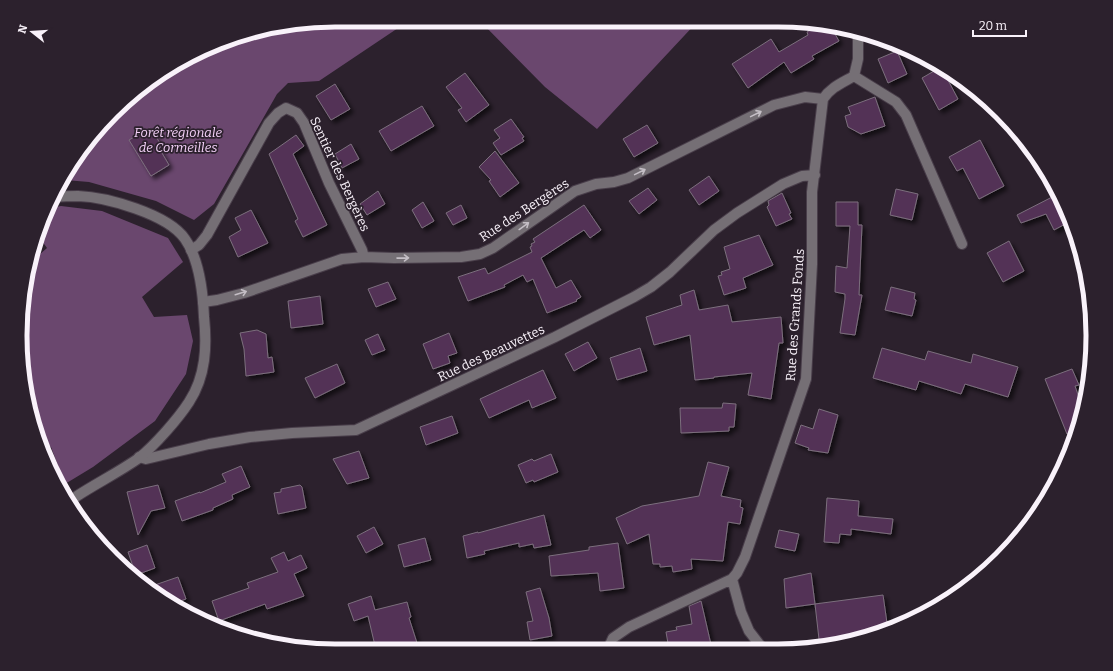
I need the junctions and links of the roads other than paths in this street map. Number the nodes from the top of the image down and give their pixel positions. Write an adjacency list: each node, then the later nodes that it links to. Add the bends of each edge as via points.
1 (858, 38): 2 (street, via 858,59)
2 (854, 76): 3 (street, via 835,86); 6 (street, via 896,102 906,115)
3 (823, 99): 4 (street, Rue des Grands Fonds); 8 (street, Rue des Bergères, one-way to 3, via 461,257 480,254 493,248 575,191 628,178 774,105 805,97)
4 (815, 175): 10 (street, Rue des Beauvettes, via 802,176 788,182 737,213 714,230 670,272 634,297 356,430 250,437 146,459); 12 (street, Rue des Grands Fonds, via 812,192 812,264 806,378 745,557)
5 (60, 197): 7 (street, via 79,196 106,200 155,216 177,229)
6 (962, 244)
7 (191, 250): 8 (street, Sentier des Bergères, via 207,235 269,123 286,108 297,113 304,123); 9 (street)
8 (364, 257): 9 (street, Rue des Bergères, one-way to 8, via 244,293 342,259)
9 (203, 302): 10 (street, via 206,351 199,382 175,420)
10 (139, 457): 11 (street)
11 (74, 499)
12 (732, 580): 13 (street, via 629,627); 14 (street, via 749,631)
13 (608, 644)
14 (760, 644)

